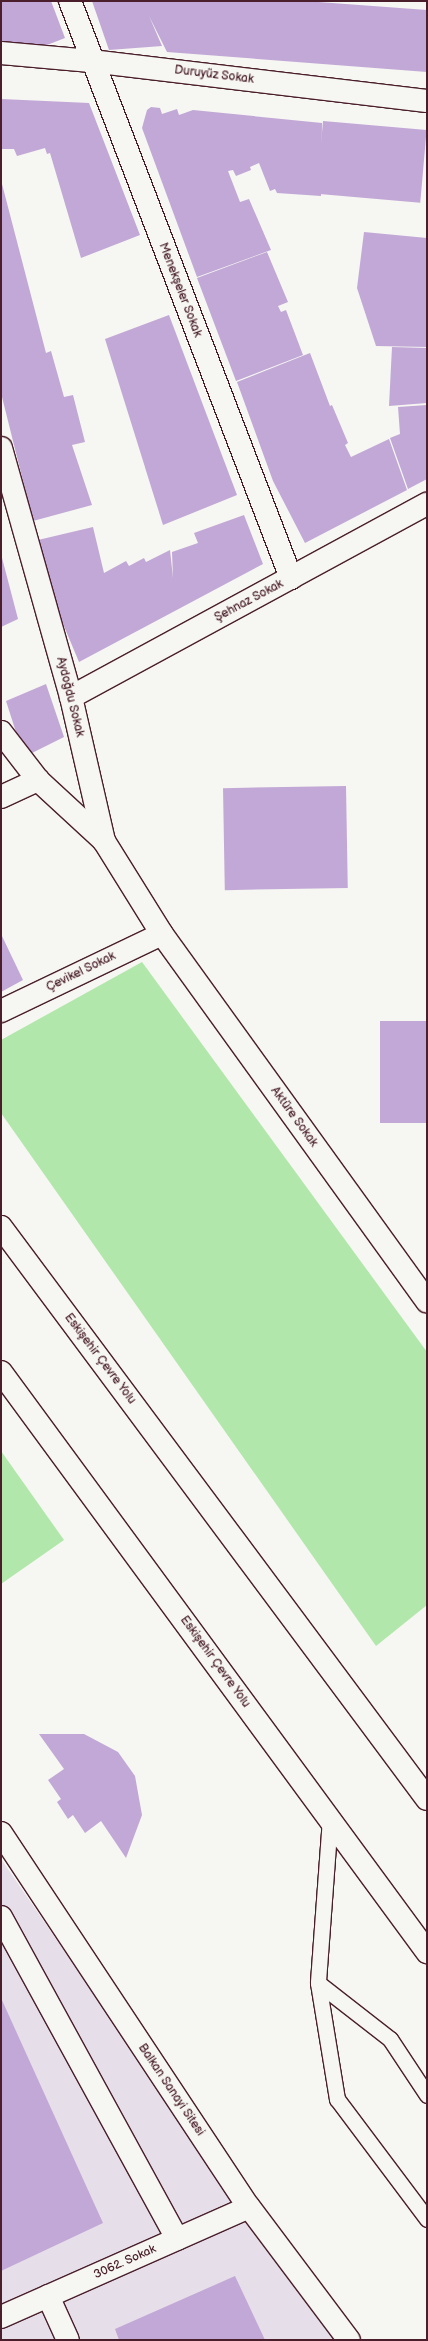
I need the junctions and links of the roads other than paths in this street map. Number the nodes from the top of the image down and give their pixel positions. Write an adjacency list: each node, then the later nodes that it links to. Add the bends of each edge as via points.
1 (70, 1): 3 (main road, Menekşeler Sokak)
2 (1, 53): 3 (main road, Duruyüz Sokak)
3 (91, 61): 4 (main road, Duruyüz Sokak); 7 (main road, Menekşeler Sokak)
4 (427, 101)
5 (1, 448): 8 (main road, Aydoğdu Sokak)
6 (427, 504): 7 (main road, Şehnaz Sokak)
7 (291, 578): 8 (main road, Şehnaz Sokak)
8 (71, 697): 12 (main road, Aydoğdu Sokak)
9 (1, 732): 10 (main road)
10 (38, 780): 11 (main road); 12 (main road)
11 (1, 796)
12 (104, 841): 13 (main road, Aydoğdu Sokak)
13 (162, 934): 14 (main road, Çevikel Sokak); 16 (main road, Aktüre Sokak)
14 (1, 1011)
15 (1, 1227): 18 (main road, Eskişehir Çevre Yolu)
16 (427, 1301)
17 (1, 1372): 19 (main road, Eskişehir Çevre Yolu)
18 (427, 1799)
19 (330, 1818): 22 (main road, Eskişehir Çevre Yolu); 23 (lane)
20 (1, 1834): 25 (main road, Balkan Sanayi Sitesi)
21 (1, 1917): 27 (main road)
22 (427, 1952)
23 (318, 1983): 24 (lane, via 390,2039); 26 (lane, via 337,2099)
24 (427, 2095)
25 (249, 2206): 27 (main road, 3062. Sokak); 31 (main road, Balkan Sanayi Sitesi)
26 (427, 2219)
27 (177, 2239): 28 (main road, 3062. Sokak)
28 (48, 2296): 29 (main road, 3062. Sokak); 30 (main road)
29 (1, 2317)
30 (68, 2340)
31 (349, 2340)

